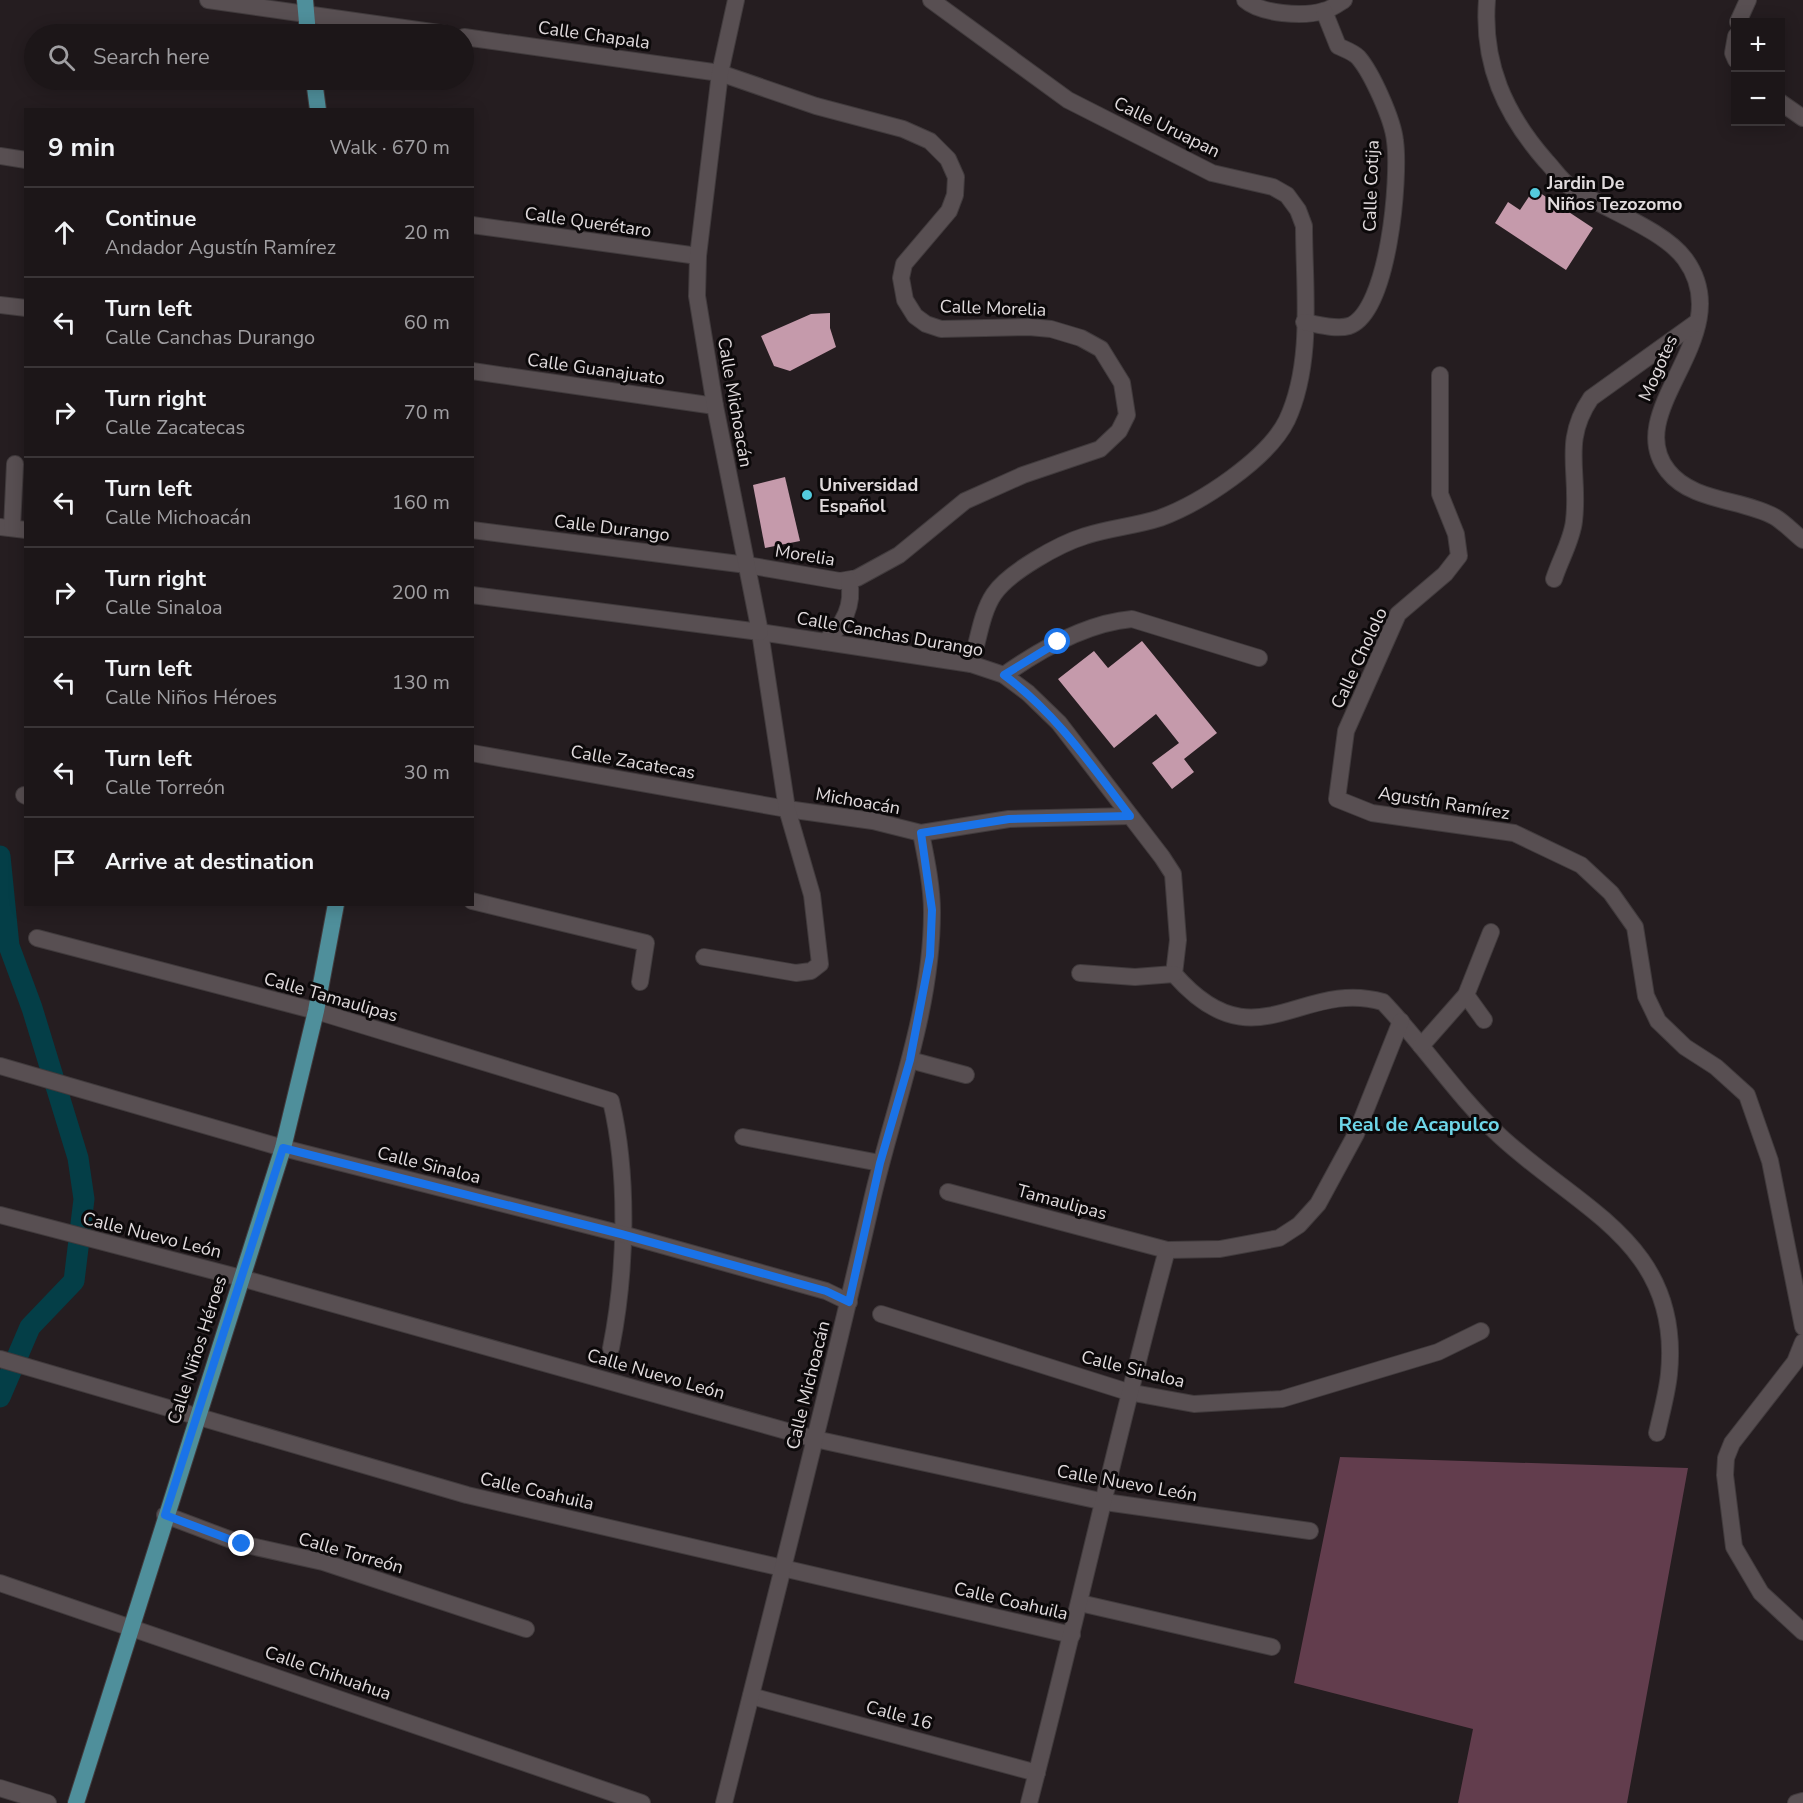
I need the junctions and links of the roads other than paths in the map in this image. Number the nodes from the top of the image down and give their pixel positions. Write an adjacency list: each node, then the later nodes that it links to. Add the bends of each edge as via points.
1 (208, 0): 8 (street)
2 (736, 0): 14 (street, Calle Michoacán)
3 (931, 0): 25 (street, Calle Uruapan, via 1068,100 1212,173 1273,187 1287,195 1304,226)
4 (1245, 0): 9 (street, via 1269,10)
5 (1344, 0): 9 (street)
6 (1487, 0): 26 (street, Mogotes, via 1485,26 1493,73 1510,115 1569,186 1668,242 1686,260 1700,300)
7 (1749, 0): 10 (street)
8 (305, 8): 11 (main road); 12 (street)
9 (1324, 11): 25 (street, Calle Cotija, via 1338,46 1357,56 1385,105 1395,141 1393,222 1375,296 1365,315 1350,326)
10 (1740, 18)
11 (307, 24)
12 (392, 24)
13 (474, 38): 14 (street, Calle Chapala)
14 (720, 72): 22 (street, Calle Michoacán); 35 (street, Calle Morelia, via 930,141 948,159 956,177 955,195 949,211 904,264 901,278 905,300 915,316 941,328 1029,327 1081,338 1101,349 1122,383 1127,415 1119,431 1100,449 1023,475 965,501 899,555)
15 (315, 90): 17 (main road)
16 (1785, 105): 18 (street)
17 (318, 108)
18 (1803, 117)
19 (0, 156): 20 (street)
20 (24, 160)
21 (474, 225): 22 (street, Calle Querétaro)
22 (699, 256): 29 (street, Calle Michoacán, via 697,296)
23 (0, 304): 24 (street)
24 (24, 308)
25 (1304, 322): 41 (street, Calle Uruapan, via 1296,396 1277,438 1261,456 1197,500 1170,513 1083,536 1010,577 993,595)
26 (1697, 322): 33 (street, Mogotes, via 1691,349 1658,417 1654,434 1656,452 1668,472 1686,487 1776,517); 36 (street, via 1591,398 1579,416 1573,434 1574,524)
27 (474, 371): 29 (street, Calle Guanajuato)
28 (1440, 375): 44 (street, Calle Chololo, via 1440,494 1456,534 1459,556 1445,574 1398,614 1346,731)
29 (715, 406): 34 (street, Calle Michoacán)
30 (14, 464): 31 (street)
31 (12, 528)
32 (474, 530): 34 (street, Calle Durango)
33 (1803, 540)
34 (747, 565): 35 (street, Morelia, via 840,581); 38 (street, Calle Michoacán)
35 (853, 579): 39 (street, via 846,615 839,629)
36 (1554, 579)
37 (474, 595): 38 (street, Calle Canchas Durango)
38 (760, 632): 39 (street, Calle Canchas Durango); 45 (street, Calle Michoacán)
39 (825, 642): 41 (street, Calle Canchas Durango)
40 (1259, 658): 42 (street, via 1132,619 1110,621 1058,642)
41 (971, 664): 42 (street, Calle Canchas Durango)
42 (1004, 675): 46 (street, Calle Canchas Durango, via 1059,723)
43 (474, 753): 45 (street, Calle Zacatecas)
44 (1337, 799): 74 (street, Agustín Ramírez, via 1372,813 1514,833 1581,865 1611,893 1635,927 1646,996 1658,1021 1747,1095 1770,1161)
45 (787, 809): 47 (street, Michoacán, via 873,821); 52 (street, Calle Michoacán, via 812,895 820,964 811,971 796,973)
46 (1130, 816): 47 (street, via 1009,819); 54 (street, Calle Canchas Durango, via 1173,874 1178,940)
47 (921, 833): 61 (street, Calle Michoacán, via 932,921 930,956)
48 (474, 901): 55 (street, via 646,943)
49 (336, 906): 57 (main road, Calle Niños Héroes)
50 (1491, 932): 56 (street)
51 (38, 938): 57 (street, Calle Tamaulipas)
52 (704, 957)
53 (1080, 973): 54 (street, via 1135,977)
54 (1174, 974): 59 (street, via 1206,1005 1230,1015 1260,1018 1363,996 1383,1002)
55 (640, 982)
56 (1466, 995): 58 (street); 60 (street)
57 (316, 1011): 65 (main road, Calle Niños Héroes); 69 (street, Calle Tamaulipas, via 611,1101 623,1206)
58 (1484, 1020)
59 (1401, 1021): 60 (street); 70 (street, via 1356,1134 1318,1204 1299,1225 1278,1238 1255,1243 1220,1249)
60 (1421, 1046): 81 (street, via 1475,1113 1628,1239 1647,1263 1669,1326 1669,1375)
61 (910, 1060): 63 (street); 66 (street, Calle Michoacán)
62 (0, 1066): 65 (street, Calle Sinaloa)
63 (966, 1075)
64 (743, 1137): 66 (street)
65 (283, 1148): 69 (street, Calle Sinaloa); 71 (main road, Calle Niños Héroes)
66 (880, 1163): 72 (street, Calle Michoacán)
67 (948, 1192): 70 (street, Tamaulipas)
68 (0, 1215): 71 (street, Calle Nuevo León)
69 (621, 1234): 72 (street, Calle Sinaloa, via 826,1291); 77 (street, via 620,1302)
70 (1167, 1250): 79 (street)
71 (241, 1278): 80 (main road, Calle Niños Héroes); 82 (street, Calle Nuevo León)
72 (849, 1302): 82 (street, Calle Michoacán)
73 (881, 1314): 79 (street, Calle Sinaloa)
74 (1803, 1328)
75 (1481, 1331): 79 (street, Calle Sinaloa, via 1438,1352 1282,1399 1194,1404)
76 (1803, 1342): 91 (street, via 1795,1362 1732,1443 1725,1475 1734,1547 1761,1593)
77 (611, 1348)
78 (0, 1359): 80 (street, Calle Coahuila)
79 (1128, 1392): 83 (street)
80 (197, 1418): 84 (main road, Calle Niños Héroes); 86 (street, Calle Coahuila, via 467,1495)
81 (1657, 1432)
82 (815, 1438): 83 (street, Calle Nuevo León); 86 (street, Calle Michoacán)
83 (1105, 1502): 85 (street, Calle Nuevo León); 88 (street)
84 (165, 1515): 89 (main road, Calle Niños Héroes); 90 (street, Calle Torreón, via 242,1544 323,1562)
85 (1310, 1531)
86 (784, 1569): 92 (street, Calle Coahuila); 94 (street, Calle Michoacán)
87 (0, 1582): 89 (street, Calle Chihuahua)
88 (1080, 1603): 92 (street); 93 (street)
89 (130, 1625): 99 (main road, Calle Niños Héroes); 100 (street, Calle Chihuahua)
90 (526, 1629)
91 (1803, 1632)
92 (1072, 1635): 95 (street)
93 (1272, 1647)
94 (751, 1696): 95 (street, Calle 16); 101 (street, Calle Michoacán)
95 (1037, 1773): 102 (street)
96 (0, 1788): 98 (street)
97 (1803, 1801): 103 (street)
98 (48, 1803)
99 (76, 1803)
100 (642, 1803)
101 (724, 1803)
102 (1029, 1803)
103 (1796, 1803)

